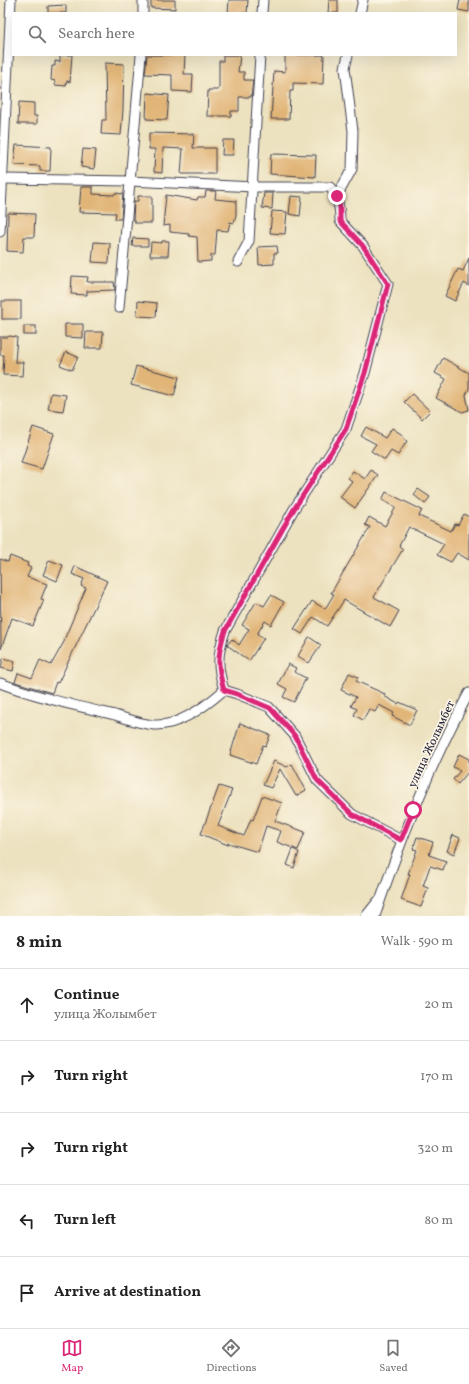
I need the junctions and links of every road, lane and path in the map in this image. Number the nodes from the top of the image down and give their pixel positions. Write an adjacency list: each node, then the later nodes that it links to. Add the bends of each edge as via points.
1 (11, 0): 11 (street)
2 (143, 0): 5 (street)
3 (263, 0): 6 (street)
4 (364, 0): 7 (street)
5 (143, 12)
6 (262, 12)
7 (360, 12)
8 (141, 56): 12 (street)
9 (260, 56): 13 (street)
10 (348, 56): 14 (street, via 345,68 353,131 352,169)
11 (3, 179): 12 (street); 15 (street)
12 (130, 181): 13 (street); 17 (street)
13 (254, 187): 14 (street, via 330,187); 16 (street, via 249,241)
14 (337, 196): 19 (street, via 340,221 363,246 388,284 365,373 346,429 294,509 225,631 218,650 218,667)
15 (0, 232)
16 (238, 262)
17 (119, 308)
18 (0, 683): 19 (street, via 157,725 174,721 204,707)
19 (224, 690): 21 (street, via 270,708 295,736 317,780 352,814)
20 (469, 693): 21 (street, улица Жолымбет, via 451,726)
21 (401, 840): 22 (street, улица Жолымбет)
22 (382, 896): 23 (street); 24 (street, улица Жолымбет)
23 (366, 916)
24 (375, 916)

